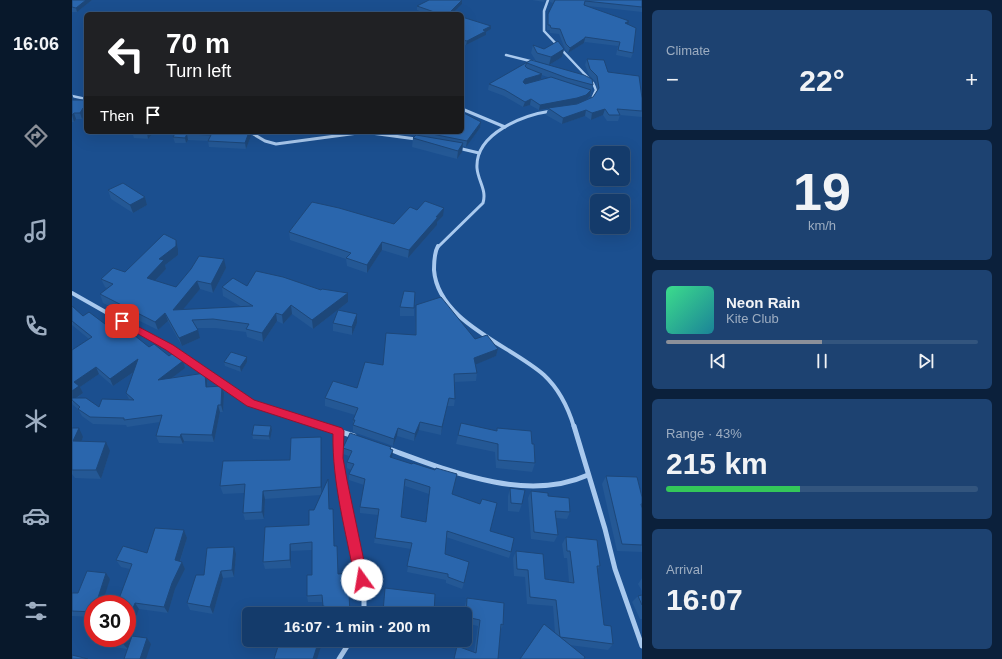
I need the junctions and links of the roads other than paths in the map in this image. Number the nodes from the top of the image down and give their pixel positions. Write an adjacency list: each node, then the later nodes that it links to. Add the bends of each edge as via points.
1 (548, 0): 5 (street, via 544,11 544,31)
2 (506, 55): 3 (street)
3 (538, 63)
4 (582, 77): 5 (street)
5 (589, 79): 7 (street, via 594,87)
6 (589, 93): 7 (street)
7 (594, 94): 10 (street)
8 (72, 96): 9 (street)
9 (84, 99)
10 (590, 101)
11 (464, 110): 13 (street)
12 (557, 110): 13 (street, via 532,115)
13 (505, 127): 19 (street, via 492,136)
14 (253, 134): 15 (street, via 264,141 276,144)
15 (348, 134)
16 (379, 134): 17 (street)
17 (421, 140)
18 (457, 147): 19 (street)
19 (479, 153): 24 (street, via 476,162 484,191 483,203 436,249 434,269 438,289 460,316 542,372 554,385 575,429)
20 (72, 293): 21 (street, via 169,348 251,403)
21 (339, 431): 22 (street); 25 (street, via 338,458 341,480 364,589)
22 (357, 437)
23 (386, 448): 24 (street, via 453,471 513,484 547,486 572,482)
24 (588, 475): 26 (street, via 616,571)
25 (364, 607)
26 (642, 646)
27 (347, 647): 28 (street)
28 (339, 659)

